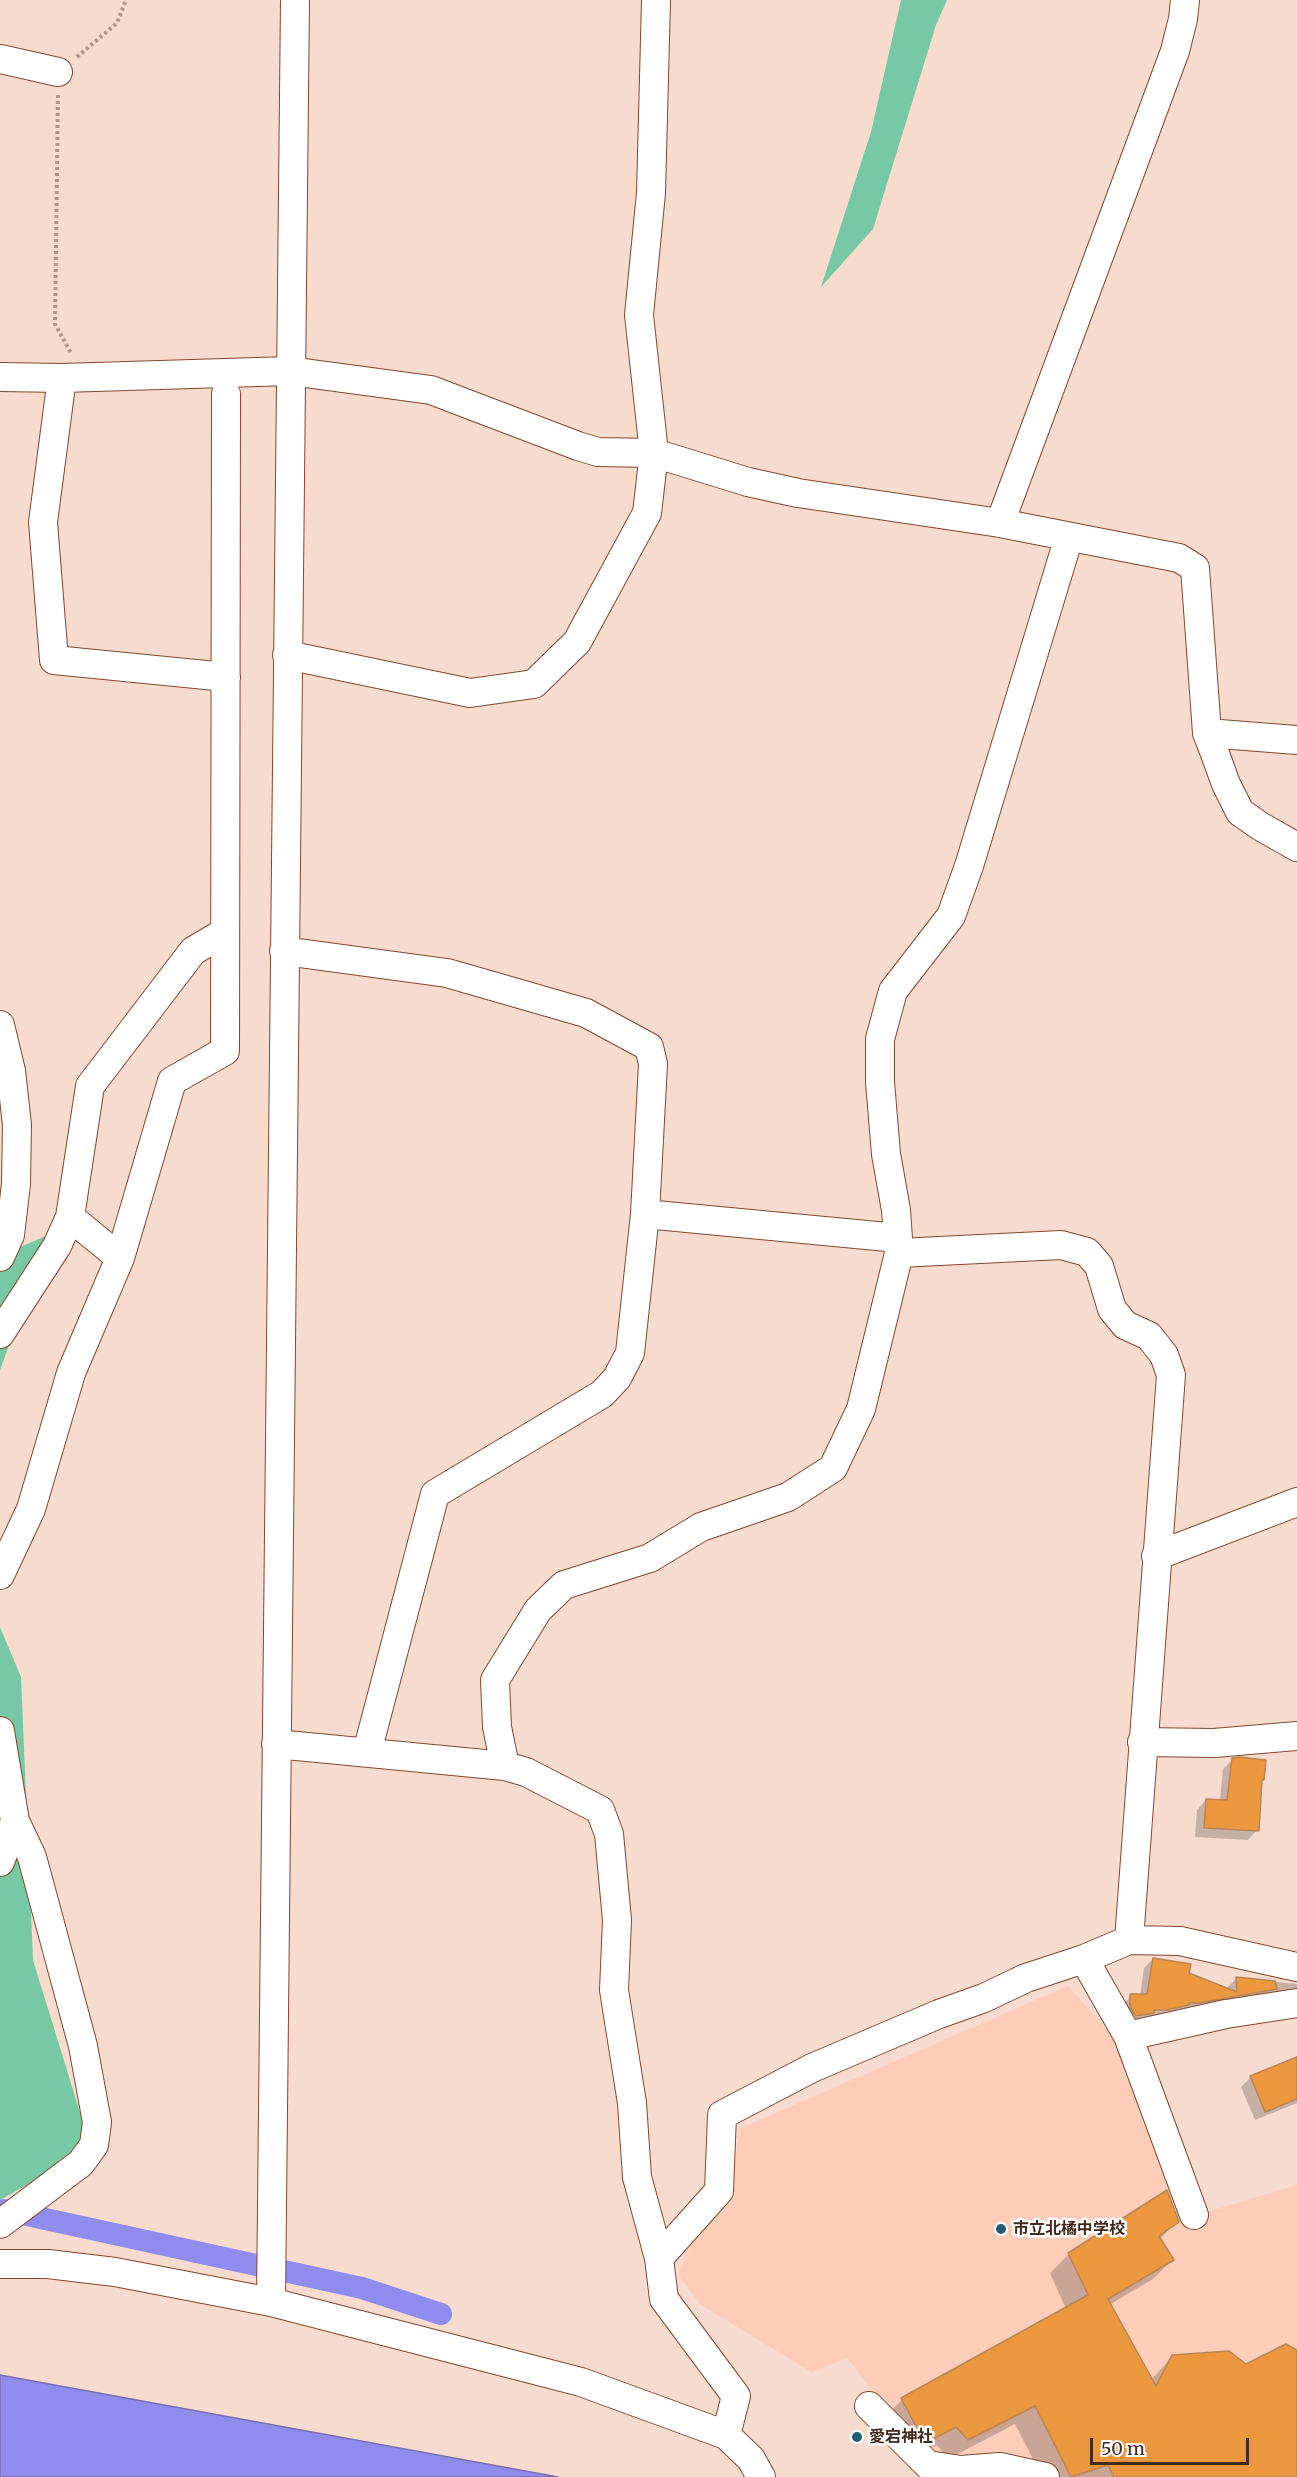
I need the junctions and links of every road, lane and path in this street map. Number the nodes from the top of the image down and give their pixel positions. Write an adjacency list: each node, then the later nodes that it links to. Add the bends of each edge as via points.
1 (126, 0): 6 (path, via 117,23)
2 (295, 0): 7 (street)
3 (656, 0): 11 (street, via 651,193 639,315)
4 (1185, 0): 12 (street, via 1174,51)
5 (0, 59): 6 (street)
6 (58, 72): 9 (path, via 55,324)
7 (290, 371): 9 (street); 11 (street, via 430,390 598,452); 14 (street)
8 (0, 377): 9 (street)
9 (73, 377): 15 (street, via 43,522 54,660)
10 (226, 394): 15 (street)
11 (654, 453): 12 (street, via 798,493); 14 (street, via 647,513 577,642 534,684 470,693)
12 (1000, 523): 13 (street)
13 (1069, 537): 16 (street, via 1179,558 1195,568); 24 (street, via 951,916 893,991 880,1040 886,1154)
14 (287, 655): 20 (street)
15 (226, 676): 19 (street)
16 (1207, 733): 17 (street); 18 (street, via 1240,812)
17 (1297, 740)
18 (1297, 847)
19 (225, 932): 23 (street, via 193,951 90,1086); 26 (street, via 225,1051 172,1081)
20 (284, 951): 22 (street, via 447,973 586,1013 648,1047 653,1065); 34 (street)
21 (0, 1026): 25 (street, via 11,1071 17,1125 10,1235)
22 (645, 1215): 24 (street); 35 (street, via 630,1353 617,1378 602,1394 435,1494)
23 (70, 1217): 26 (street); 27 (street, via 57,1246)
24 (899, 1246): 29 (street, via 1061,1245 1087,1252 1099,1266 1112,1309 1125,1324 1149,1336 1164,1355 1171,1376); 36 (street, via 861,1409 833,1468 788,1497 700,1527 650,1558 564,1585 538,1610 495,1680 497,1727)
25 (0, 1257)
26 (120, 1258): 30 (street, via 71,1374 31,1509)
27 (0, 1334)
28 (1297, 1502): 29 (street)
29 (1156, 1556): 33 (street)
30 (0, 1575)
31 (0, 1731): 37 (street)
32 (1297, 1736): 33 (street, via 1214,1743)
33 (1142, 1742): 39 (street)
34 (276, 1744): 35 (street); 48 (street)
35 (367, 1752): 36 (street)
36 (505, 1766): 46 (street, via 526,1772 600,1810 609,1834 617,1920 614,1990 632,2103 637,2177)
37 (15, 1821): 38 (street); 45 (street, via 32,1857 83,2046 97,2122 94,2145 81,2163)
38 (0, 1862)
39 (1129, 1940): 40 (street); 41 (street, via 1180,1941)
40 (1084, 1959): 43 (street); 46 (street, via 1026,1977 822,2064 722,2115 719,2191)
41 (1297, 1967)
42 (1297, 2003): 43 (street)
43 (1128, 2036): 44 (street)
44 (1194, 2215)
45 (0, 2224)
46 (659, 2258): 50 (street, via 664,2299 736,2396)
47 (0, 2264): 48 (street, via 48,2264 115,2272)
48 (271, 2302): 50 (street, via 581,2382)
49 (869, 2406): 52 (street, via 928,2465 961,2470 1000,2467)
50 (726, 2435): 51 (street, via 751,2459)
51 (761, 2477)
52 (1046, 2477)

